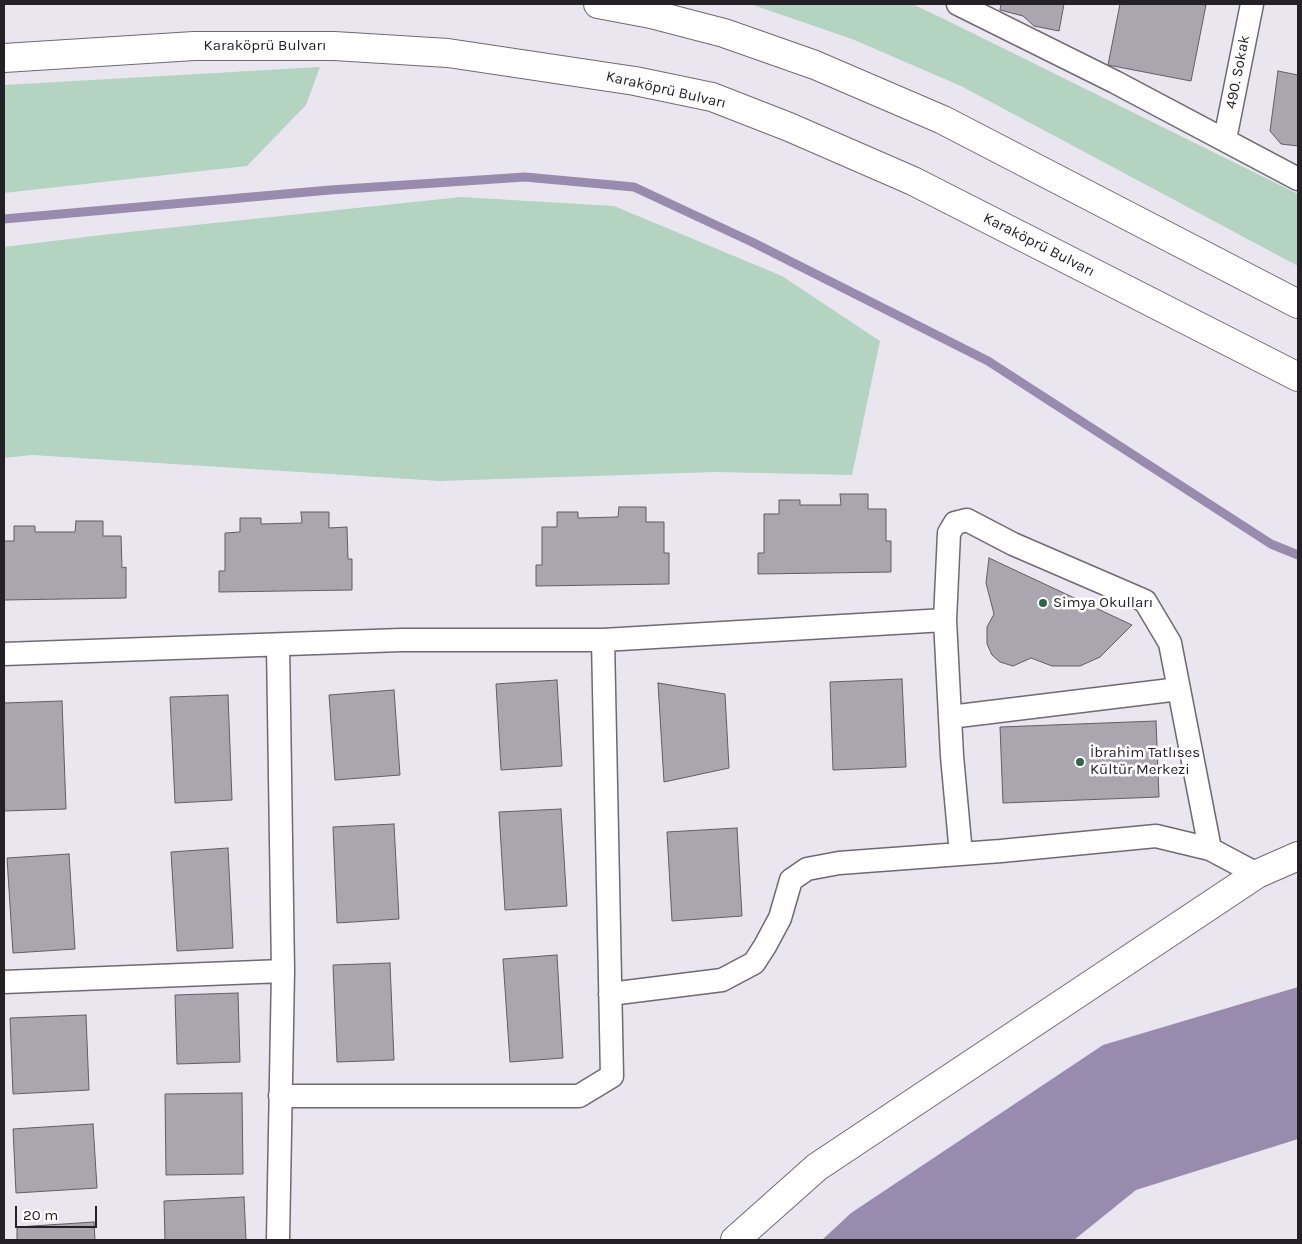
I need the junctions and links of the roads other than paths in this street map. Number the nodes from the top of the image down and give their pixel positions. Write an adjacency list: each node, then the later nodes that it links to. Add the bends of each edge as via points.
1 (598, 4): 7 (main road, via 724,33 815,65 943,120)
2 (958, 4): 5 (street)
3 (1252, 4): 5 (street, 490. Sokak)
4 (4, 58): 8 (main road, Karaköprü Bulvarı, via 194,46 334,46 448,53 635,81 712,98 789,127 912,181)
5 (1225, 139): 6 (street)
6 (1298, 179)
7 (1298, 304)
8 (1298, 377)
9 (945, 620): 10 (street); 13 (street, via 949,533 955,523 967,520 1012,544 1145,601 1170,643); 14 (street)
10 (603, 640): 11 (street); 21 (street)
11 (278, 644): 12 (street); 19 (street)
12 (4, 654)
13 (1179, 689): 14 (street); 15 (street)
14 (950, 717): 16 (street)
15 (1210, 849): 16 (street, via 1156,836); 18 (street)
16 (961, 854): 21 (street, via 839,863 807,870 791,880 780,918 754,963 722,980)
17 (1298, 856): 18 (main road)
18 (1257, 874): 24 (main road, via 817,1167)
19 (283, 971): 20 (street); 22 (street)
20 (4, 982)
21 (610, 994): 22 (street, via 612,1076 579,1096)
22 (280, 1096): 23 (street)
23 (278, 1240)
24 (735, 1240)

